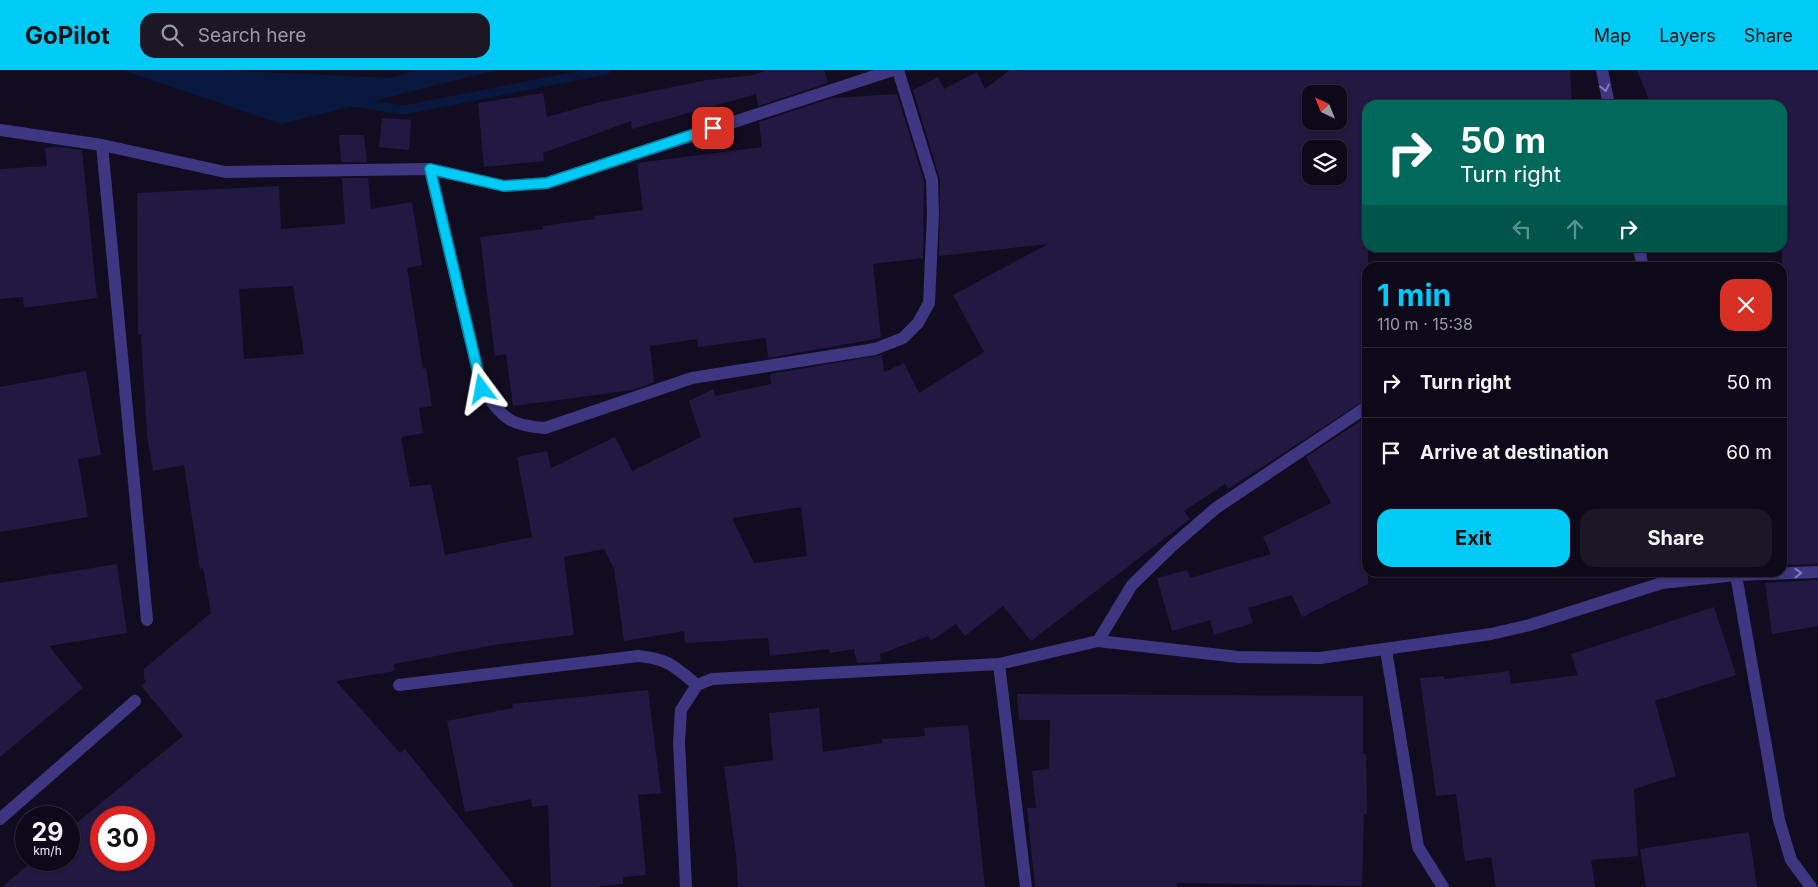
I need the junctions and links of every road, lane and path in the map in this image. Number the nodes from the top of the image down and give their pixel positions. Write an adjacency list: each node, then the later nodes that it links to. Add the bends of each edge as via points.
1 (893, 70): 7 (street, via 547,183 504,186)
2 (898, 70): 7 (street, via 932,180 929,303 918,323 903,338 875,350 692,378 545,428 520,426 500,413 482,389)
3 (1602, 70): 4 (street, one-way to 4)
4 (1608, 100)
5 (0, 130): 6 (street)
6 (102, 145): 7 (street, via 225,172); 14 (street)
7 (430, 169)
8 (1362, 410): 15 (street, via 1216,508 1170,546 1132,585)
9 (1818, 572): 10 (street, one-way to 9)
10 (1787, 573)
11 (1687, 577): 13 (street)
12 (1736, 577): 25 (street, via 1779,820 1791,860)
13 (1662, 578): 16 (street, via 1530,626)
14 (147, 620)
15 (1098, 641): 16 (street, via 1238,657 1320,658); 17 (street)
16 (1386, 650): 24 (street, via 1418,847)
17 (999, 664): 19 (street, via 736,677); 23 (street)
18 (399, 685): 19 (street, via 638,656 659,658 672,664)
19 (697, 685): 22 (street, via 681,710 679,742)
20 (135, 701): 21 (street)
21 (0, 819)
22 (686, 887)
23 (1026, 887)
24 (1443, 887)
25 (1811, 887)

